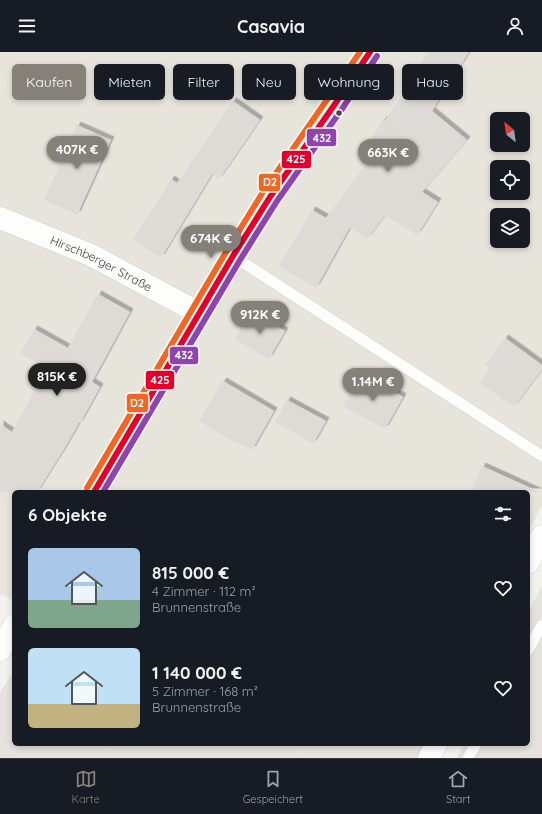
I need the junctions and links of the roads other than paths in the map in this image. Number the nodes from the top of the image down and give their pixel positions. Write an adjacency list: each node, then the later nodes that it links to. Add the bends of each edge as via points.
1 (370, 52): 3 (street, via 270,197)
2 (0, 218): 4 (street, Hirschberger Straße, via 91,255)
3 (233, 256): 4 (street); 5 (lane)
4 (199, 314): 6 (street)
5 (542, 456)
6 (95, 490)
7 (542, 536): 8 (street)
8 (530, 559)
9 (542, 624): 11 (lane)
10 (12, 629): 12 (street)
11 (530, 646)
12 (0, 650)
13 (435, 746): 15 (street)
14 (475, 746): 16 (lane)
15 (429, 758)
16 (468, 758)

